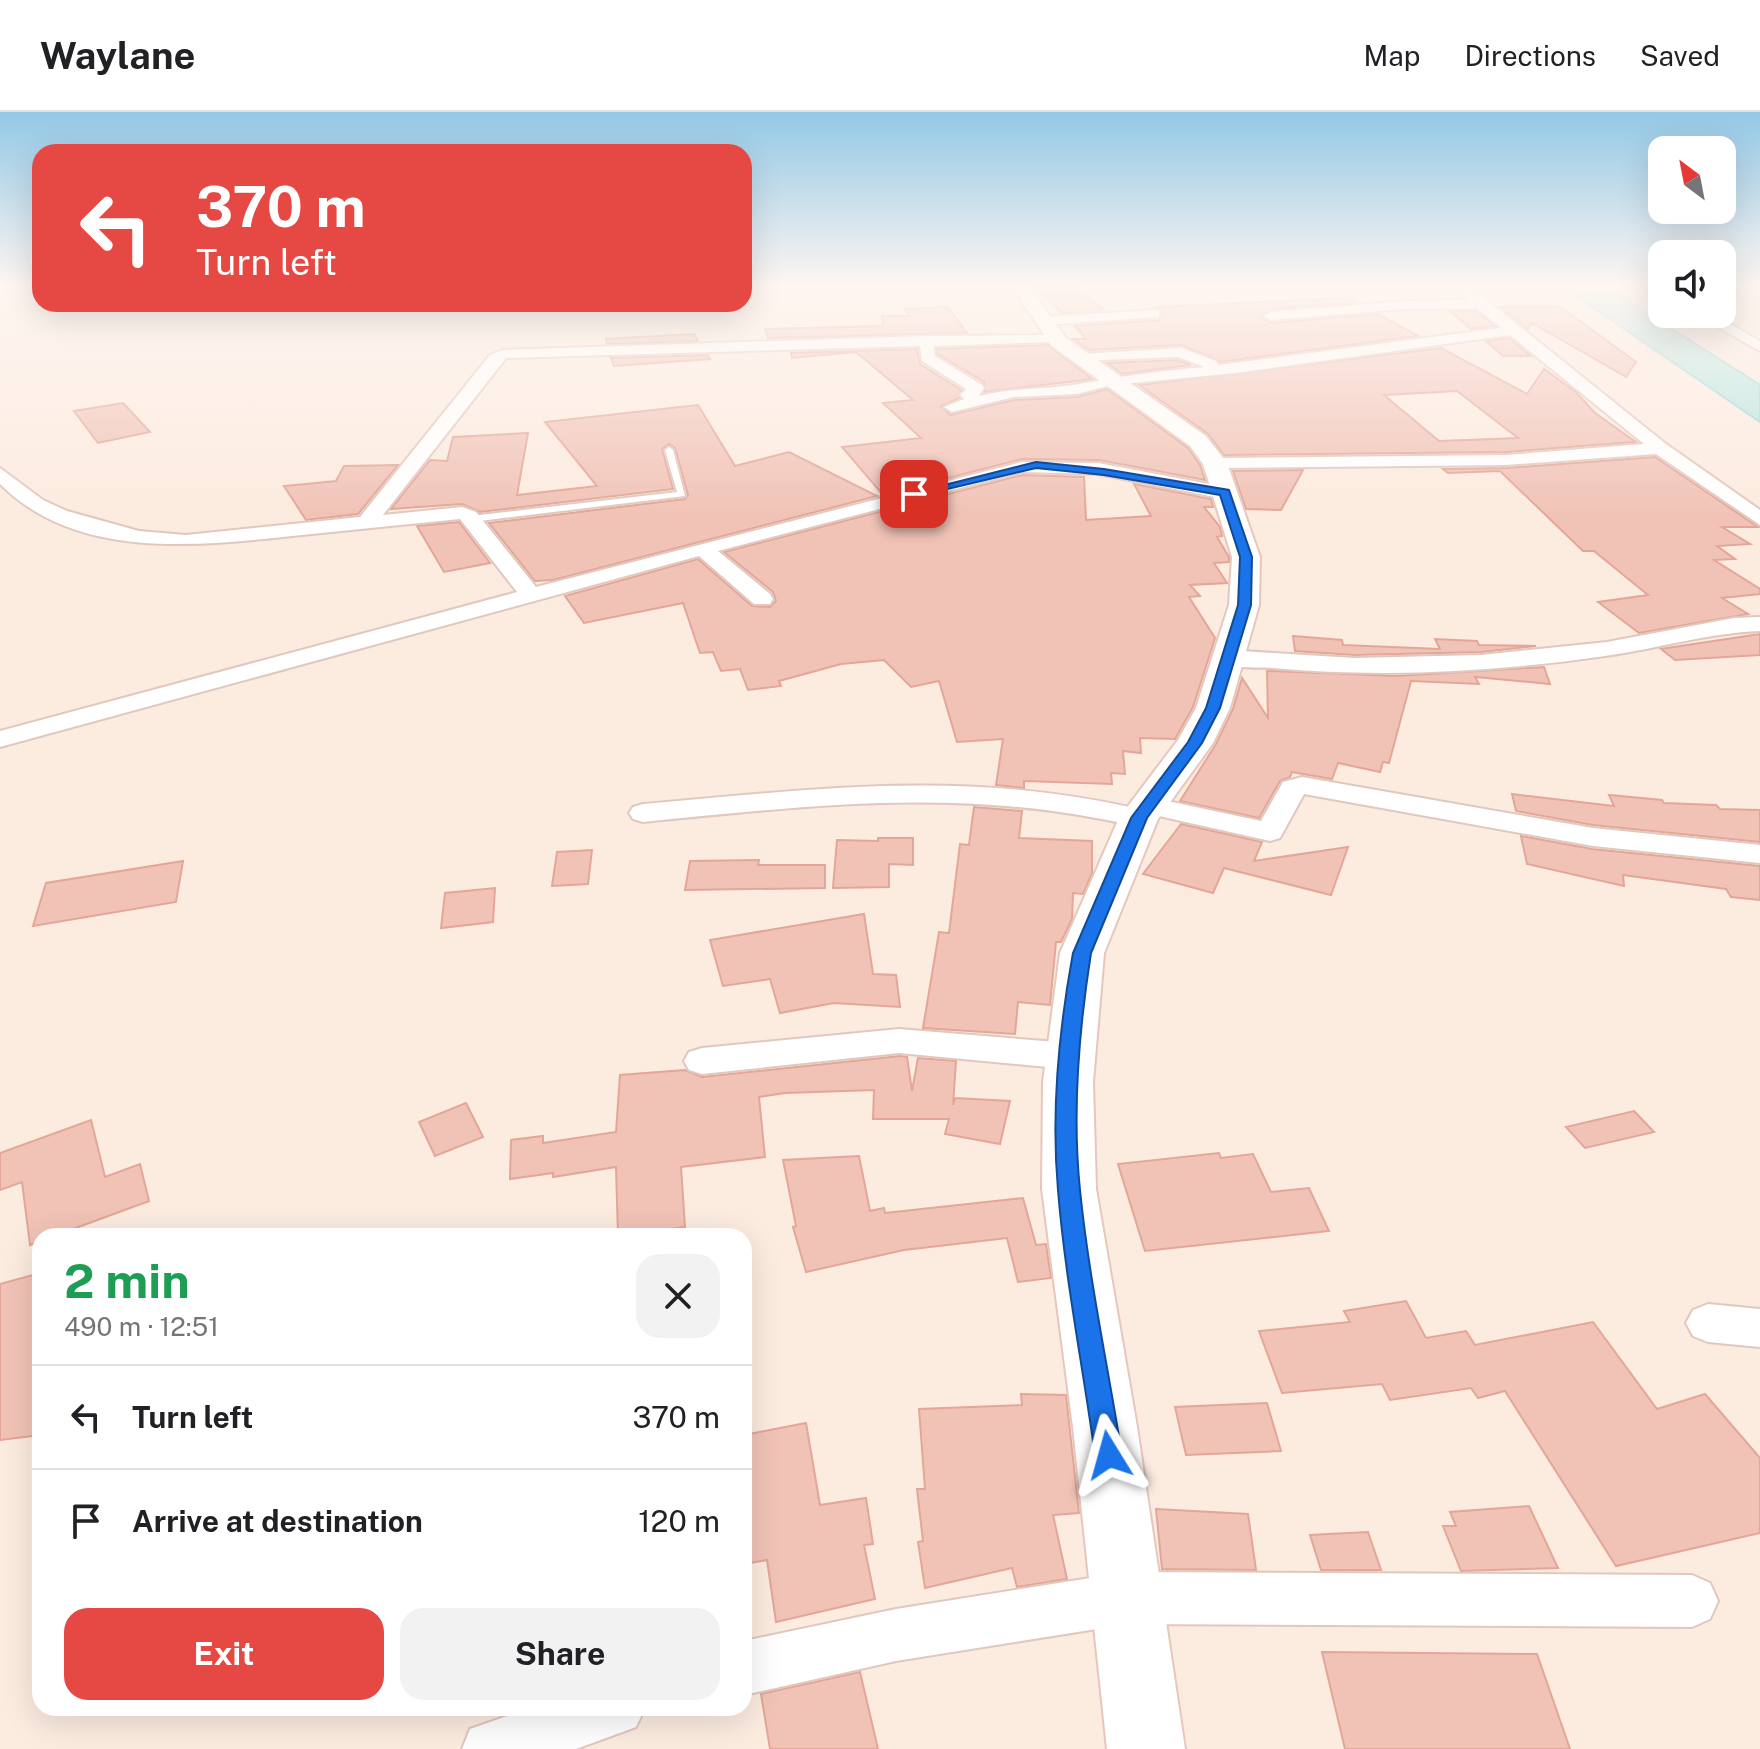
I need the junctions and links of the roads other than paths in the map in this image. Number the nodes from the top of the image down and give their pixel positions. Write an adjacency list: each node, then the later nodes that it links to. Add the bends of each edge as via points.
1 (493, 362): 18 (street)
2 (934, 362): 10 (street, via 976,388 968,395)
3 (1070, 362): 10 (street, via 1077,389 1014,392)
4 (1097, 362): 15 (street, via 1185,429)
5 (1189, 362): 9 (street)
6 (1206, 362): 9 (street)
7 (1270, 362): 9 (street)
8 (1556, 362): 12 (street)
9 (1222, 369)
10 (976, 401): 11 (street)
11 (952, 407)
12 (1660, 448): 15 (street, via 1500,467); 17 (street)
13 (669, 450): 16 (lane, via 682,494)
14 (0, 474): 18 (street, via 18,493 66,517 158,541)
15 (1220, 478): 19 (street, via 1036,465); 23 (street, via 1246,557 1244,605)
16 (471, 519): 18 (street, via 450,512); 20 (street)
17 (1760, 519)
18 (367, 522)
19 (703, 549): 20 (street); 21 (street)
20 (532, 597): 24 (street)
21 (762, 599)
22 (1760, 624): 23 (street, via 1556,659 1479,664 1315,666)
23 (1226, 657): 25 (street, via 1213,708 1195,743)
24 (0, 739)
25 (1144, 811): 26 (street, via 1019,793 919,790); 27 (street, via 1270,832 1293,788 1302,785 1593,837); 28 (street, via 1082,953)
26 (643, 813)
27 (1760, 854)
28 (1069, 1056): 29 (street, via 899,1041); 32 (street, via 1069,1189)
29 (702, 1061)
30 (1708, 1323): 31 (street)
31 (1760, 1328)
32 (1128, 1598): 33 (street); 34 (street, via 896,1635); 37 (street)
33 (1692, 1601)
34 (752, 1666)
35 (592, 1716): 36 (street)
36 (490, 1749)
37 (1146, 1749)

